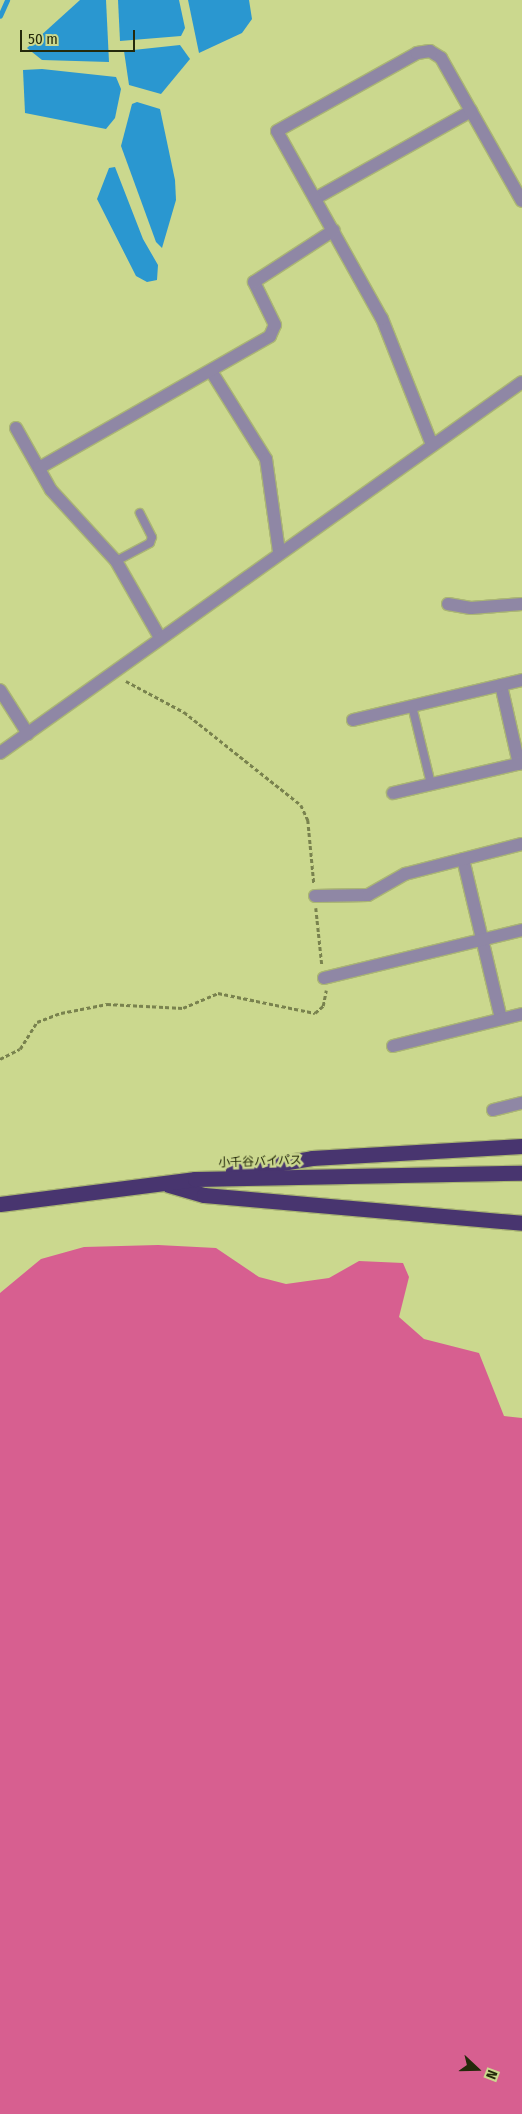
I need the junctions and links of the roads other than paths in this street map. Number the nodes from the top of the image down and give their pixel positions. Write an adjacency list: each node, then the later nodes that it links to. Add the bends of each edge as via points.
1 (471, 111): 2 (street); 2 (street, via 441,58 430,51 417,53 277,131); 3 (street)
2 (316, 198): 4 (street)
3 (522, 201)
4 (334, 230): 5 (street, via 258,276 255,289 275,330); 8 (street, via 382,319)
5 (211, 371): 9 (street); 11 (street, via 266,459)
6 (522, 382): 8 (street)
7 (16, 428): 9 (street)
8 (432, 446): 11 (street)
9 (39, 468): 12 (street, via 64,505 87,524)
10 (140, 513): 12 (lane, via 152,537 150,543)
11 (279, 551): 15 (street)
12 (116, 561): 15 (street)
13 (448, 604): 14 (street, via 471,608)
14 (522, 604)
15 (159, 636): 21 (street)
16 (522, 680): 17 (street)
17 (500, 685): 19 (street); 23 (street)
18 (0, 690): 21 (street)
19 (412, 706): 20 (street); 24 (lane)
20 (354, 720)
21 (28, 734): 22 (street)
22 (0, 753)
23 (521, 763): 24 (street)
24 (431, 784): 25 (street)
25 (393, 793)
26 (522, 844): 27 (street)
27 (463, 859): 28 (street, via 405,874 368,895); 30 (street)
28 (315, 896)
29 (522, 930): 30 (street)
30 (482, 940): 31 (street); 33 (street)
31 (324, 978)
32 (522, 1014): 33 (street)
33 (501, 1019): 34 (street)
34 (393, 1046)
35 (522, 1103): 36 (street)
36 (493, 1110)
37 (522, 1146): 39 (highway, via 312,1158)
38 (522, 1173): 39 (highway, 小千谷バイパス)
39 (195, 1179): 40 (highway, 小千谷バイパス)
40 (160, 1183): 41 (highway, 小千谷バイパス); 42 (highway, via 204,1195)
41 (0, 1204)
42 (522, 1223)

